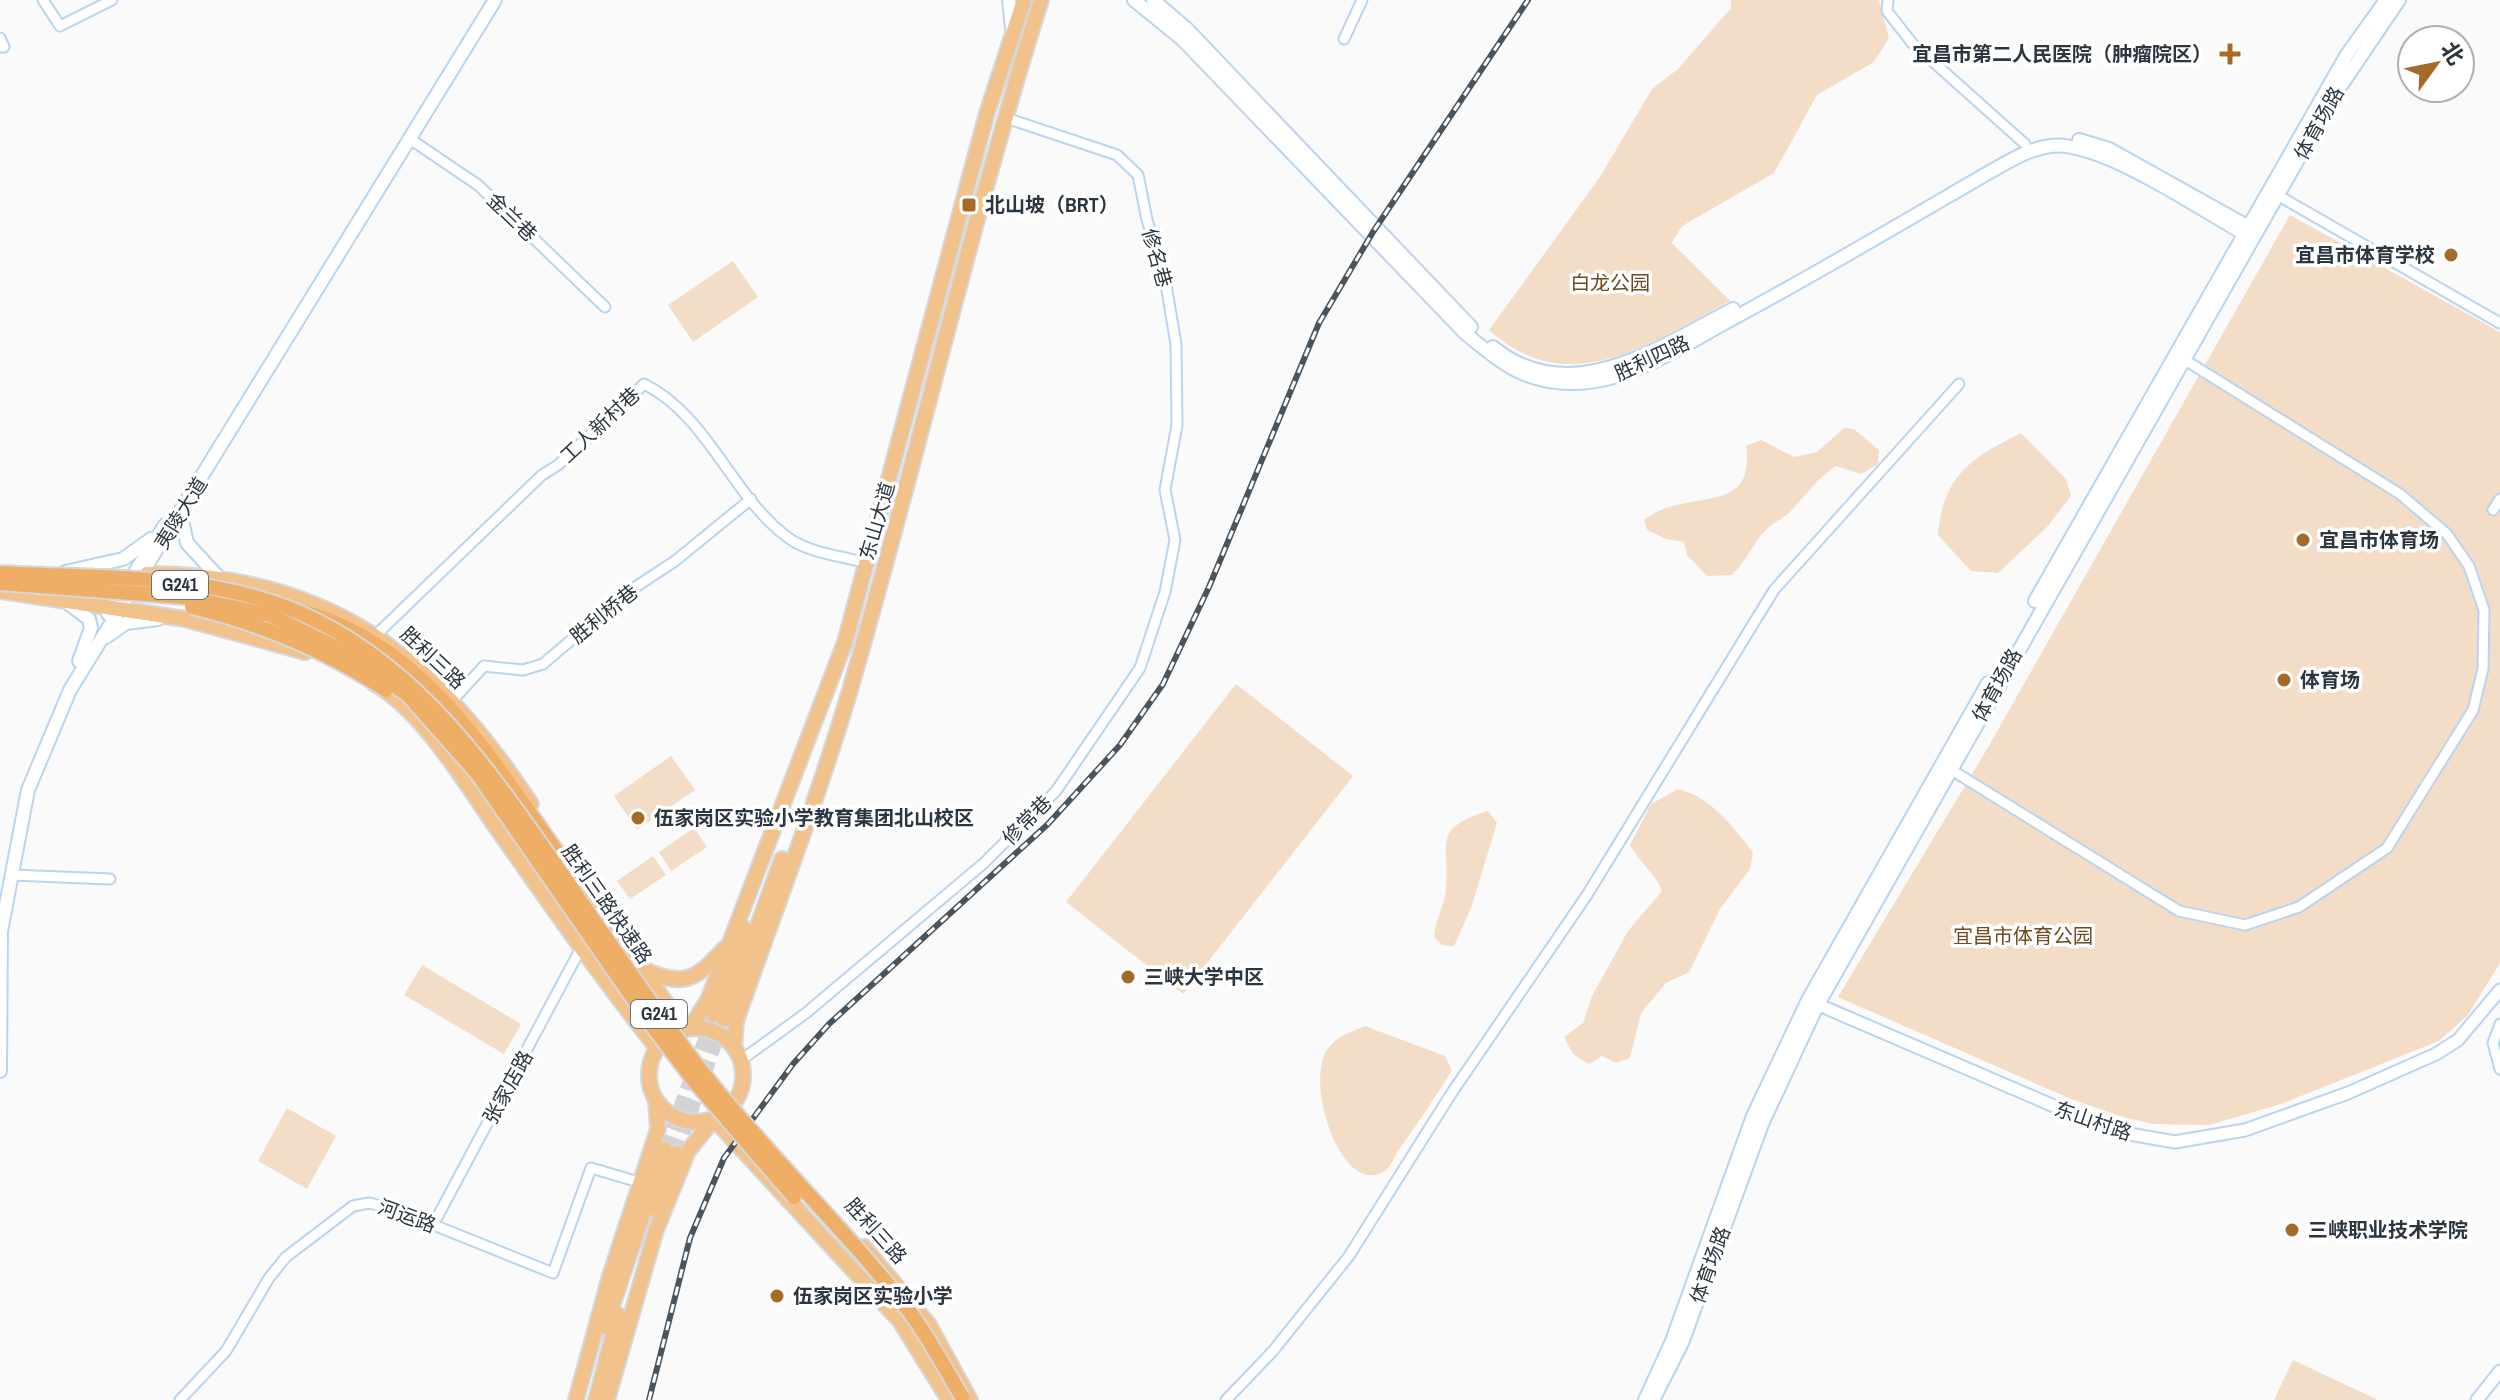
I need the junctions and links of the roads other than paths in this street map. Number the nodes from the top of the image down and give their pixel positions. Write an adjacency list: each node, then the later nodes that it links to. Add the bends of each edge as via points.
1 (43, 0): 2 (street, via 60,26)
2 (112, 0)
3 (486, 0): 32 (main road, 夷陵大道)
4 (495, 0): 19 (main road, 夷陵大道)
5 (1009, 0): 14 (main road)
6 (1024, 0): 14 (main road, 东山大道)
7 (1041, 0): 18 (main road, 东山大道)
8 (1134, 0): 22 (main road, 胜利四路, via 1182,39 1465,333 1501,365 1535,379 1572,383 1627,374 1788,289 1993,170 2051,146 2100,155)
9 (1153, 0): 20 (main road, 胜利四路, via 1186,28 1471,327 1528,369 1563,375 1596,373 1632,361 1785,283)
10 (1362, 0): 16 (street)
11 (1888, 0): 20 (street, via 1887,11 1912,43)
12 (2386, 0): 22 (main road, 体育场路, via 2346,56)
13 (2399, 0): 21 (main road, 体育场路, via 2352,66)
14 (1011, 35): 33 (main road, 东山大道)
15 (0, 38): 17 (street)
16 (1344, 39)
17 (0, 47)
18 (1003, 117): 27 (street, 修名巷, via 1117,155 1138,175 1176,344 1177,425); 49 (main road, 东山大道)
19 (410, 139): 23 (street, 金兰巷, via 478,185); 31 (main road, 夷陵大道)
20 (2025, 144): 22 (main road, 胜利四路, via 2069,138 2099,145)
21 (2279, 196): 22 (main road, 体育场路); 24 (street)
22 (2251, 233): 25 (main road, 体育场路); 63 (main road, 体育场路)
23 (605, 307)
24 (2500, 323)
25 (2185, 360): 54 (main road, 体育场路); 54 (street, via 2400,494 2447,534 2469,566 2484,610 2483,669 2473,710 2387,848 2299,907 2245,925 2179,911)
26 (1959, 384): 83 (street, via 1774,590 1587,895 1451,1094 1349,1256)
27 (1165, 490): 68 (street, 修常巷, via 1175,540 1165,592 1140,668 1056,791 984,863 806,1013)
28 (751, 499): 33 (street, 工人新村巷, via 792,540); 46 (street, 工人新村巷, via 674,406 644,384); 53 (street, 胜利桥巷, via 543,664 523,670 484,666)
29 (2500, 499): 30 (street)
30 (2493, 510)
31 (182, 512): 37 (main road, 夷陵大道); 38 (main road, via 187,543)
32 (168, 519): 35 (main road, via 143,547 123,559); 37 (main road, 夷陵大道)
33 (866, 563): 47 (main road, 东山大道)
34 (0, 566): 35 (main road, 胜利三路)
35 (64, 572): 37 (main road, 胜利三路)
36 (0, 573): 43 (highway, G241, bridge, via 201,587)
37 (138, 574): 38 (main road, 胜利三路); 44 (main road, 夷陵大道)
38 (220, 579): 46 (main road, 胜利三路, via 309,603)
39 (0, 583): 41 (highway, G241, bridge)
40 (0, 591): 42 (main road)
41 (109, 591): 48 (highway, G241, bridge, via 247,609); 52 (highway, bridge, via 236,617 340,660)
42 (55, 599): 44 (main road); 51 (main road, via 89,619 91,628)
43 (282, 605): 48 (highway, G241, bridge); 58 (highway, bridge, via 333,620 374,642 430,689 506,778)
44 (116, 608): 45 (main road); 50 (main road, 夷陵大道); 51 (main road, 夷陵大道)
45 (185, 619): 50 (main road, via 126,623); 52 (main road, via 315,655)
46 (377, 634): 53 (main road, 胜利三路)
47 (845, 642): 49 (main road, via 719,1017); 59 (main road, 东山大道)
48 (346, 645): 77 (highway, 胜利三路快速路 / G241, bridge, via 408,695 455,745 651,1024 735,1132 905,1317)
49 (862, 649): 68 (main road, 东山大道, via 736,1021)
50 (92, 655): 55 (main road, 夷陵大道, via 70,690 28,790)
51 (79, 661): 57 (main road, 夷陵大道, via 21,788)
52 (386, 690): 60 (main road, via 439,749)
53 (452, 701): 58 (main road, 胜利三路, via 497,753)
54 (1950, 769): 63 (main road, 体育场路)
55 (12, 875): 56 (street); 70 (main road, 夷陵大道, via 1,931)
56 (110, 879)
57 (0, 895)
58 (607, 918): 61 (main road, 胜利三路)
59 (730, 942): 61 (main road, via 698,975 684,980 666,980); 65 (main road, 东山大道, via 708,1000)
60 (581, 948): 66 (main road); 75 (street, 张家店路)
61 (642, 969): 65 (main road, 胜利三路)
62 (2500, 990): 63 (street, 东山村路, via 2458,1040 2436,1054 2245,1130 2175,1142 2112,1131)
63 (1813, 1003): 84 (main road, 体育场路, via 1753,1116 1672,1341); 85 (main road, 体育场路, via 1762,1124 1682,1343)
64 (2500, 1024): 67 (street, via 2493,1043)
65 (687, 1029): 66 (main road); 68 (main road, via 715,1032)
66 (657, 1048): 71 (main road, via 649,1073)
67 (2497, 1053): 69 (street)
68 (737, 1054): 72 (main road, via 742,1076)
69 (2500, 1069)
70 (0, 1071)
71 (656, 1100): 73 (main road, via 685,1121); 74 (main road, via 658,1129)
72 (734, 1102): 73 (main road); 77 (main road, 胜利三路, via 898,1286 943,1347)
73 (714, 1119): 77 (main road, 胜利三路, via 900,1321); 82 (main road, via 688,1151 656,1230)
74 (642, 1183): 75 (street, 河运路, via 591,1168 553,1273); 79 (main road)
75 (433, 1225): 78 (street, 河运路, via 369,1203 340,1214 286,1257 226,1351)
76 (2500, 1371): 86 (street)
77 (960, 1399)
78 (180, 1400)
79 (576, 1400)
80 (583, 1400): 81 (main road, via 670,1151)
81 (596, 1400)
82 (607, 1400)
83 (1226, 1400)
84 (1645, 1400)
85 (1653, 1400)
86 (2477, 1400)

